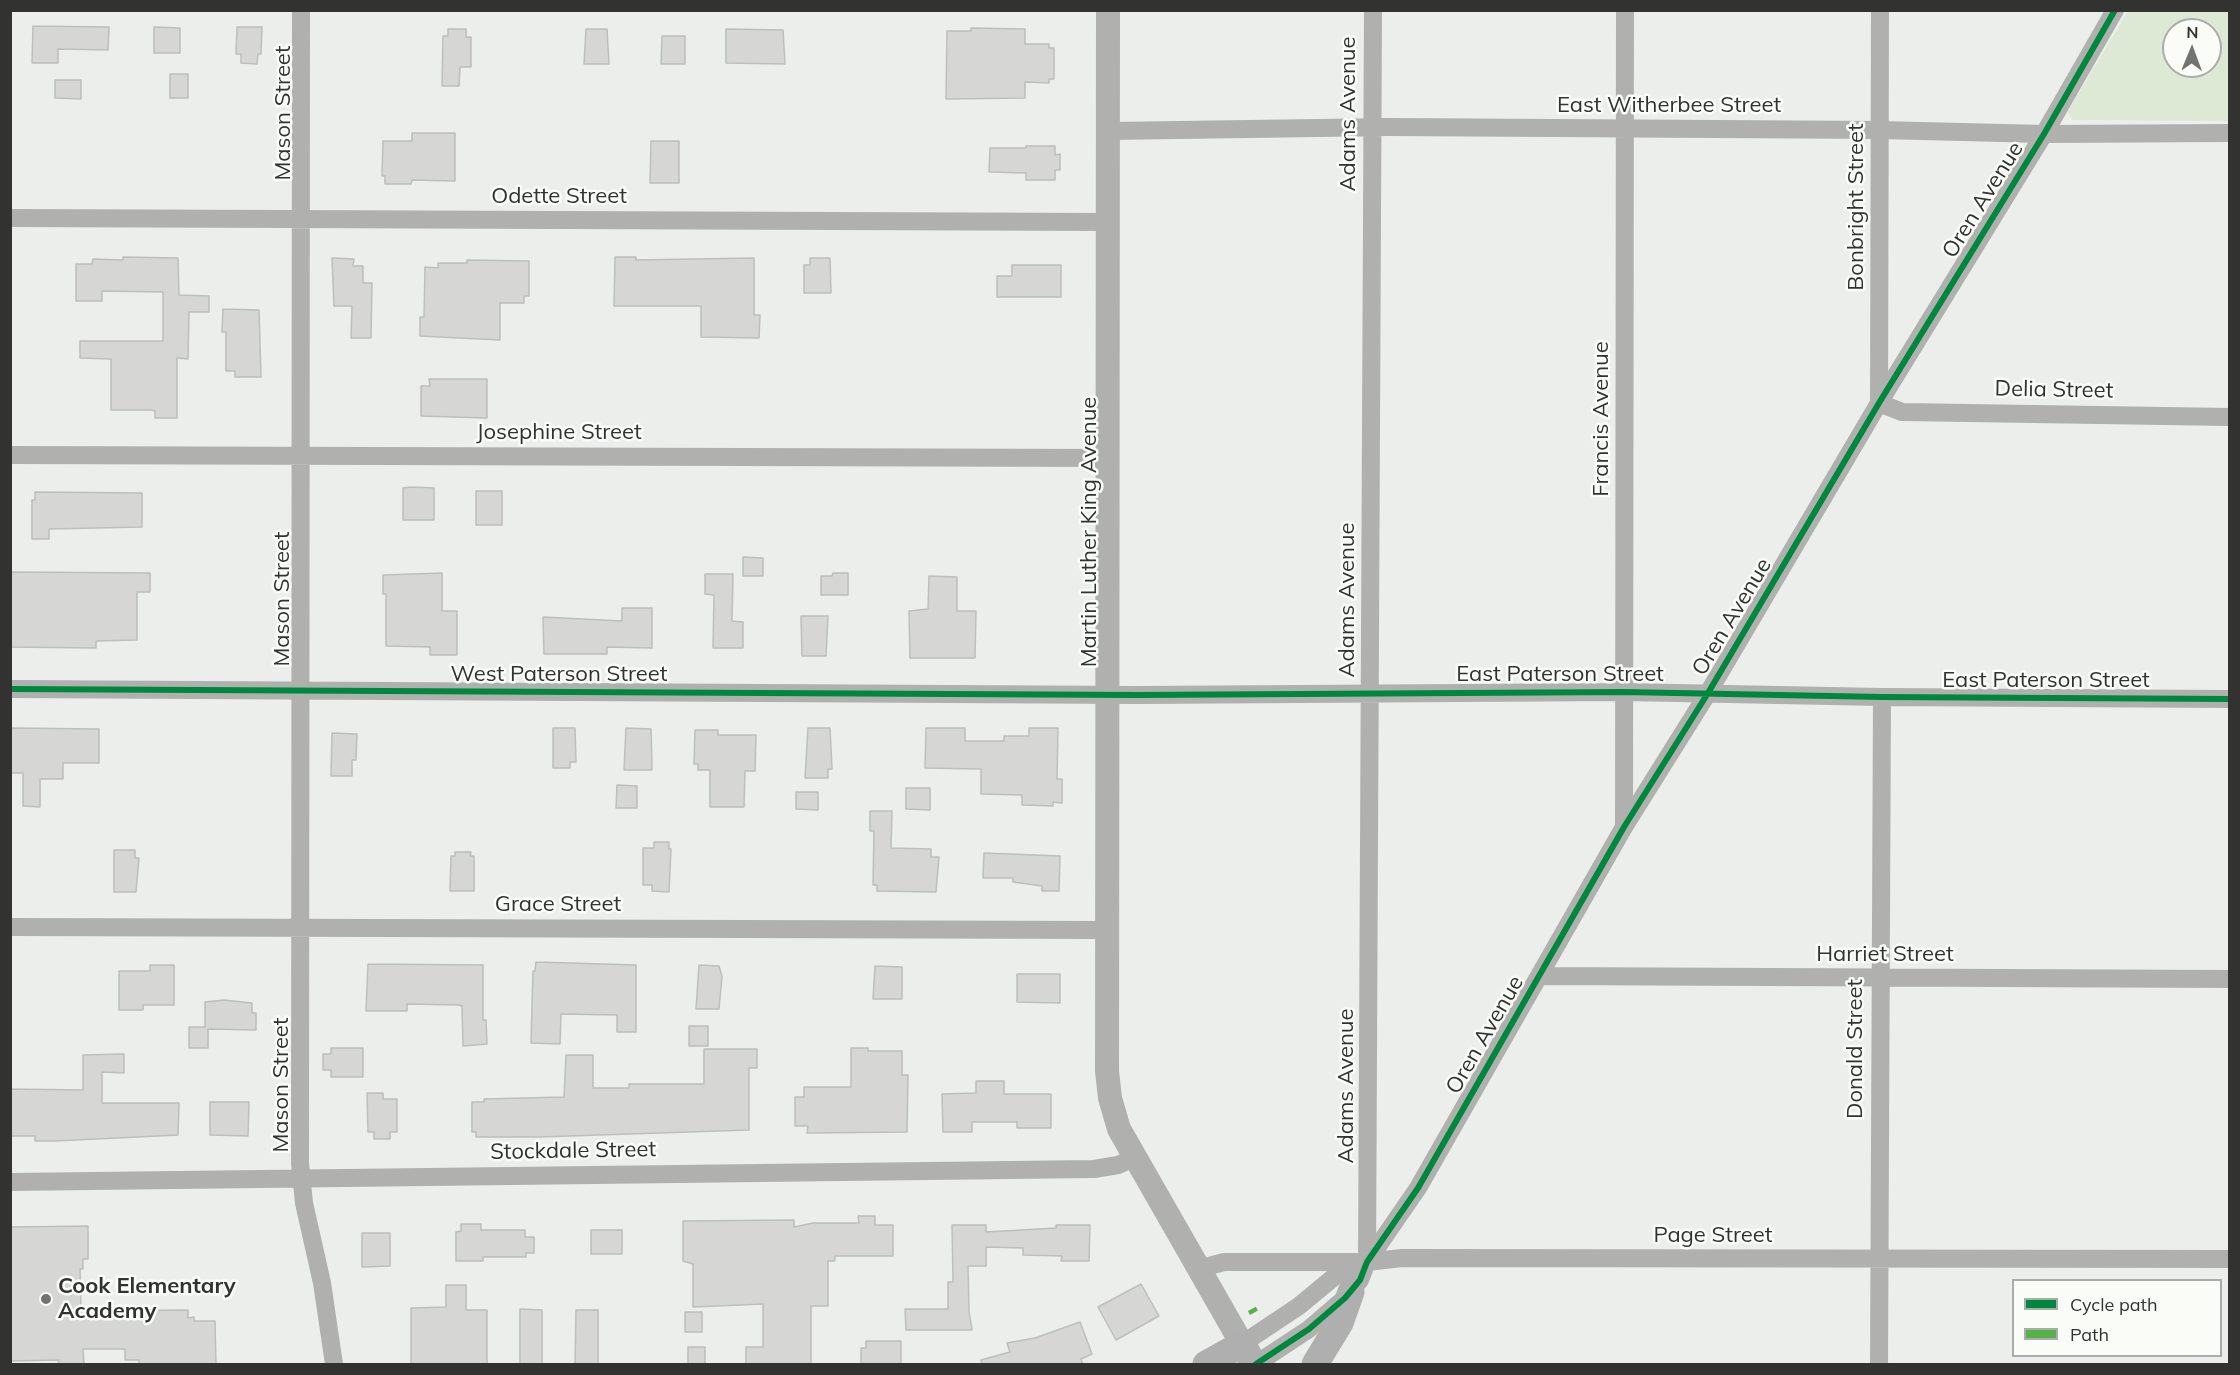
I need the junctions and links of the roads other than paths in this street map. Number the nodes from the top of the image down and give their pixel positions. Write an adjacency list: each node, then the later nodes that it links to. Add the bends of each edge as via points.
1 (301, 10): 14 (street, Mason Street)
2 (1108, 10): 10 (street, Martin Luther King Avenue)
3 (1373, 10): 7 (street, Adams Avenue)
4 (1625, 10): 8 (street, Francis Avenue)
5 (1880, 10): 9 (street, Bonbright Street)
6 (2115, 10): 12 (street, Oren Avenue)
7 (1372, 127): 8 (street, East Witherbee Street); 10 (street, East Witherbee Street); 23 (street, Adams Avenue)
8 (1625, 128): 9 (street, East Witherbee Street); 24 (street, Francis Avenue)
9 (1880, 130): 12 (street, East Witherbee Street); 16 (street, Bonbright Street)
10 (1108, 131): 15 (street, Martin Luther King Avenue)
11 (2229, 133): 12 (street, East Witherbee Street)
12 (2044, 134): 16 (street, Oren Avenue)
13 (10, 218): 14 (street, Odette Street)
14 (300, 219): 15 (street, Odette Street); 19 (street, Mason Street)
15 (1107, 222): 20 (street, Martin Luther King Avenue)
16 (1879, 403): 17 (street, Delia Street, via 1902,412); 25 (street, Oren Avenue)
17 (2229, 417)
18 (10, 455): 19 (street, Josephine Street)
19 (300, 456): 20 (street, Josephine Street); 22 (street, Mason Street)
20 (1107, 458): 26 (street, Martin Luther King Avenue)
21 (10, 689): 22 (street, West Paterson Street)
22 (299, 691): 26 (street, West Paterson Street); 31 (street, Mason Street)
23 (1371, 691): 24 (street, East Paterson Street); 26 (street, East Paterson Street); 41 (street, Adams Avenue)
24 (1624, 692): 25 (street, East Paterson Street); 29 (street, Francis Avenue)
25 (1708, 693): 27 (street, East Paterson Street); 29 (street, Oren Avenue)
26 (1107, 694): 32 (street, Martin Luther King Avenue)
27 (1882, 697): 28 (street, East Paterson Street); 34 (street, Donald Street)
28 (2229, 699)
29 (1624, 827): 33 (street, Oren Avenue)
30 (10, 927): 31 (street, Grace Street)
31 (299, 927): 32 (street, Grace Street); 37 (street, Mason Street)
32 (1106, 930): 36 (street, Martin Luther King Avenue, via 1108,1085 1115,1118)
33 (1540, 976): 34 (street, Harriet Street); 41 (street, Oren Avenue, via 1418,1188)
34 (1879, 978): 35 (street, Harriet Street); 40 (street, Donald Street)
35 (2229, 979)
36 (1134, 1158): 37 (street, Stockdale Street, via 1111,1167 1085,1169); 42 (street, Martin Luther King Avenue)
37 (301, 1179): 38 (street, Stockdale Street); 45 (street, Mason Street)
38 (10, 1182)
39 (2229, 1259): 40 (street, Page Street)
40 (1879, 1260): 41 (street, Page Street, via 1411,1258); 48 (street, Donald Street)
41 (1367, 1262): 42 (street, Page Street, via 1224,1263); 43 (street, Oren Avenue); 44 (street, via 1341,1272 1292,1312)
42 (1198, 1269): 44 (street, Martin Luther King Avenue)
43 (1351, 1292): 44 (street, Oren Avenue, via 1309,1329); 47 (main road, via 1340,1323)
44 (1251, 1358): 46 (main road)
45 (334, 1365)
46 (1206, 1365)
47 (1316, 1365)
48 (1879, 1365)

